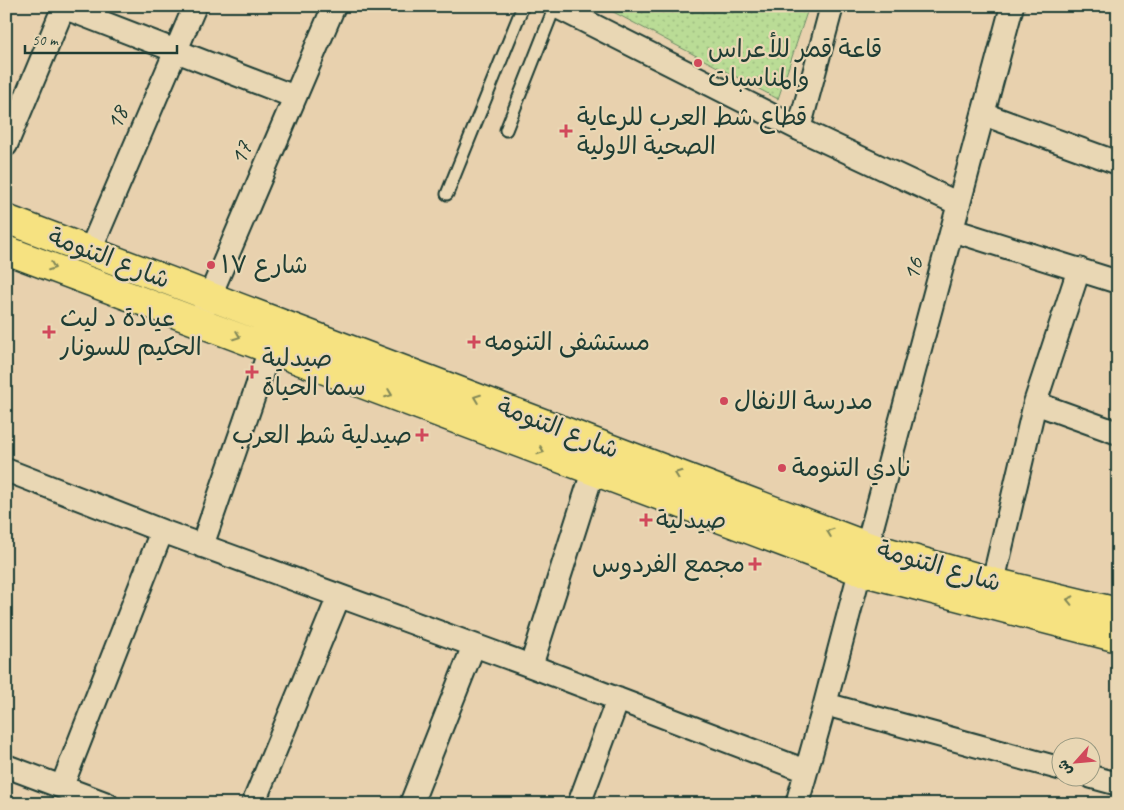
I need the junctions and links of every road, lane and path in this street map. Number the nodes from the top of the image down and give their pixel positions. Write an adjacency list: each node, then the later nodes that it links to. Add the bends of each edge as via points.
1 (195, 6): 8 (street, 18)
2 (334, 6): 9 (street, 17)
3 (523, 6): 15 (lane)
4 (555, 6): 11 (street); 12 (lane)
5 (832, 6): 11 (street)
6 (1012, 6): 10 (street, 16)
7 (62, 7): 8 (street); 13 (street)
8 (176, 50): 9 (street); 20 (street, 18)
9 (295, 96): 23 (street, 17)
10 (983, 114): 14 (street); 16 (street, 16)
11 (799, 129): 16 (street)
12 (506, 130)
13 (6, 145)
14 (1118, 163)
15 (447, 194)
16 (959, 204): 18 (street, 16)
17 (6, 219): 20 (main road, شارع التنومة)
18 (952, 230): 21 (street); 32 (street, 16)
19 (6, 250): 24 (main road, شارع التنومة, one-way to 24)
20 (90, 251): 23 (main road, شارع التنومة)
21 (1079, 269): 22 (street); 26 (street)
22 (1118, 282)
23 (210, 296): 24 (street, 17); 32 (main road, شارع التنومة, one-way to 23)
24 (199, 322): 25 (main road, شارع التنومة, one-way to 25)
25 (270, 349): 29 (main road, شارع التنومة, one-way to 29); 31 (street)
26 (1035, 403): 27 (street); 33 (street)
27 (1118, 432)
28 (6, 470): 30 (street)
29 (594, 471): 32 (main road, شارع التنومة); 38 (street)
30 (162, 531): 31 (street); 46 (street)
31 (202, 546): 34 (street)
32 (863, 558): 33 (main road, شارع التنومة); 36 (main road, شارع التنومة); 40 (street, 16)
33 (993, 582): 35 (main road, شارع التنومة, one-way to 33)
34 (339, 596): 37 (street); 48 (street)
35 (1118, 612)
36 (1118, 638)
37 (474, 645): 38 (street); 49 (street)
38 (530, 666): 39 (street)
39 (618, 699): 43 (street); 50 (street)
40 (825, 704): 42 (street); 43 (street, 16)
41 (6, 766): 46 (street)
42 (1052, 766)
43 (806, 771): 51 (street, 16)
44 (1102, 780): 45 (street)
45 (1118, 784)
46 (62, 786): 47 (street)
47 (105, 803)
48 (254, 804)
49 (411, 804)
50 (579, 804)
51 (797, 804)

